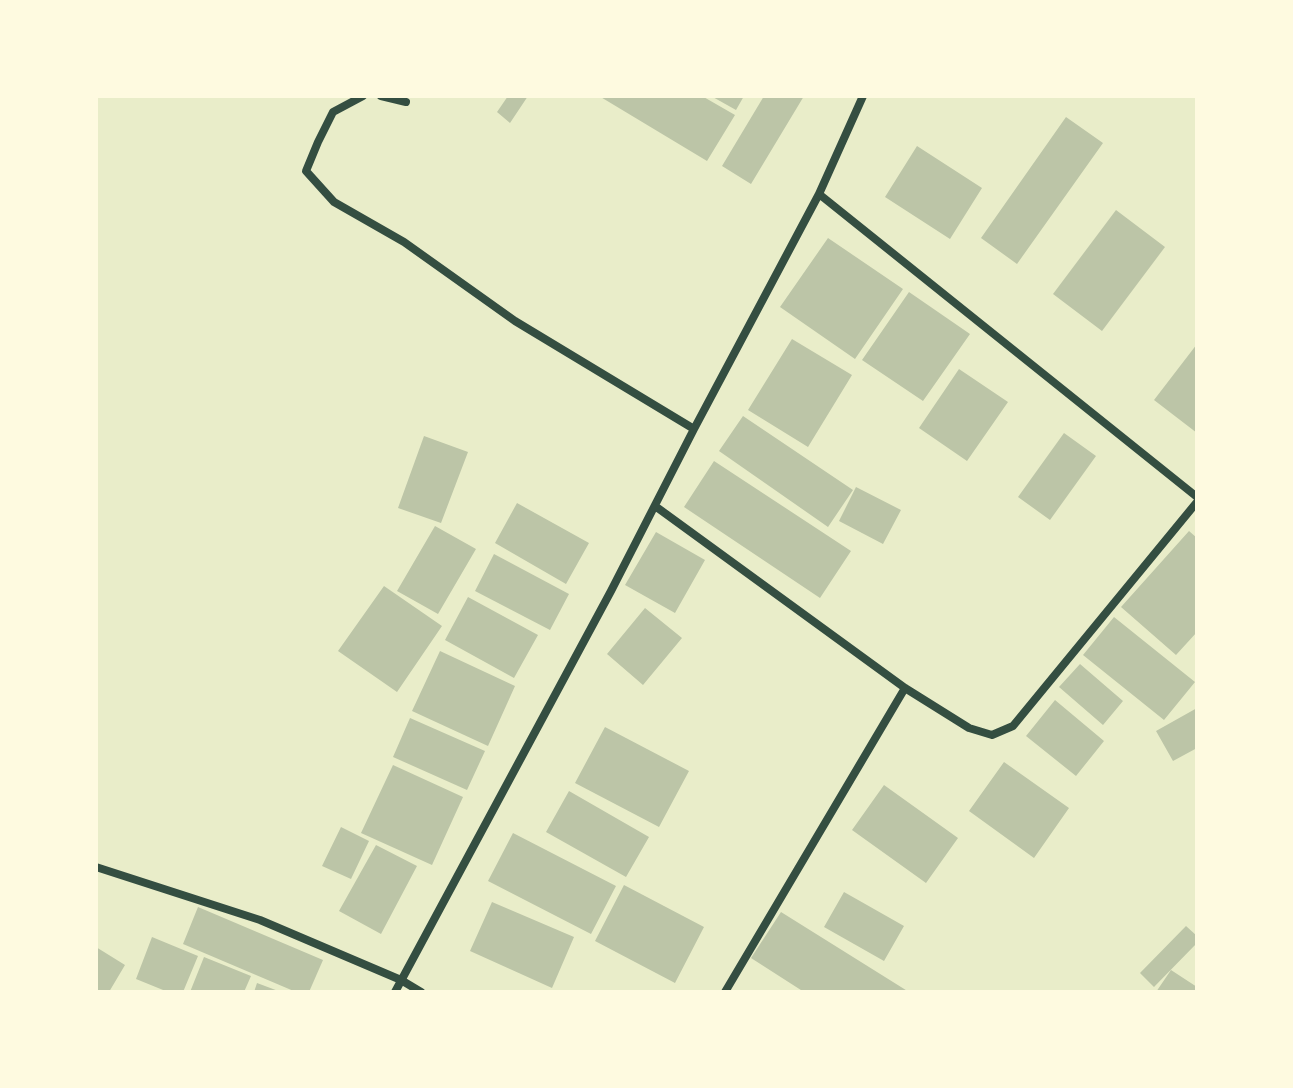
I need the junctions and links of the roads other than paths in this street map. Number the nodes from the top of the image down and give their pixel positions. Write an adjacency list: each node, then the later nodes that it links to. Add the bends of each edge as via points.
1 (363, 96): 6 (street, via 333,112 306,171 334,202 404,242 515,321)
2 (381, 96): 4 (street)
3 (863, 96): 5 (street)
4 (406, 102)
5 (819, 194): 6 (street); 7 (street)
6 (694, 429): 8 (street)
7 (1197, 499): 9 (street, via 1013,726 992,735 969,728)
8 (655, 506): 9 (street); 11 (street)
9 (905, 688): 14 (street)
10 (96, 867): 11 (street, via 260,920)
11 (401, 980): 12 (street); 13 (street)
12 (395, 992)
13 (421, 992)
14 (725, 992)

